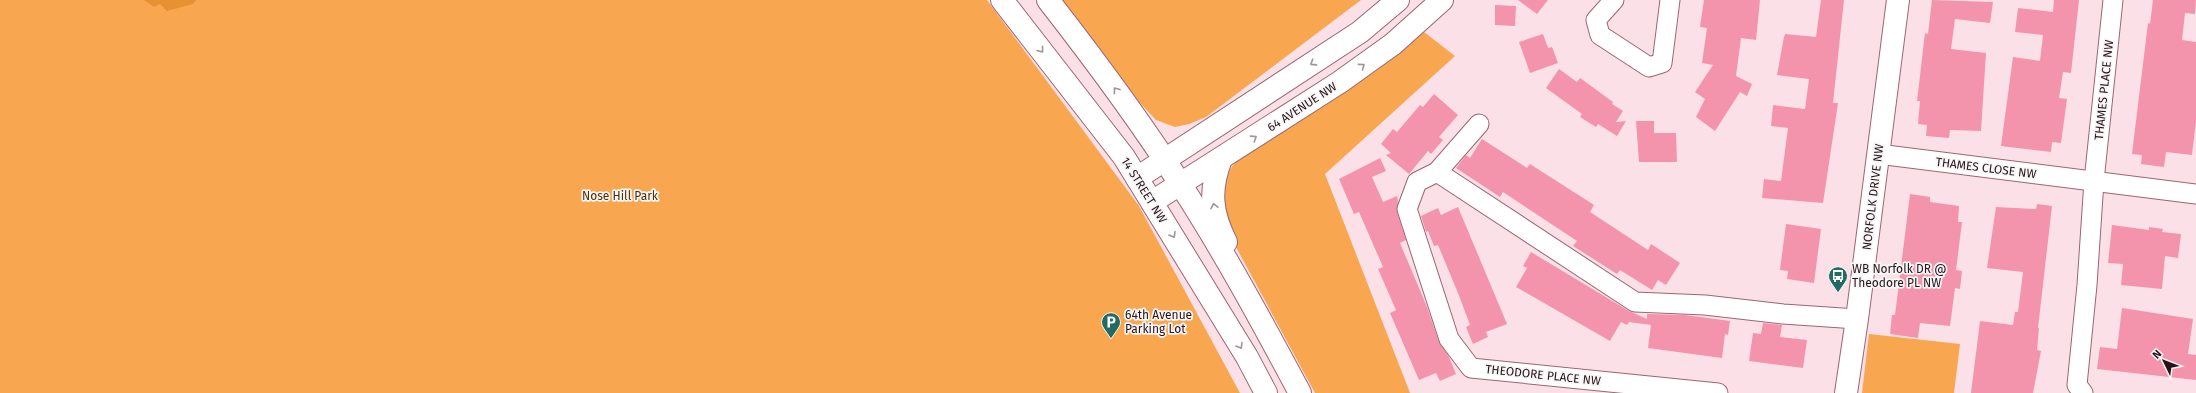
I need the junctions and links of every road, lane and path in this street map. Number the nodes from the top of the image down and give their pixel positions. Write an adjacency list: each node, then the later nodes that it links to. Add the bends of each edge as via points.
1 (1002, 0): 16 (main road, 14 STREET NW, one-way to 16, via 1114,144)
2 (1048, 0): 10 (main road, one-way to 2)
3 (1398, 0): 9 (main road, one-way to 9, via 1360,32)
4 (1442, 0): 13 (main road, 64 AVENUE NW, one-way to 4, via 1340,82 1387,48)
5 (1614, 0): 6 (street, via 1596,20 1600,34 1649,67 1662,63)
6 (1670, 0)
7 (1898, 0): 12 (main road, NORFOLK DRIVE NW)
8 (2114, 0): 17 (street, THAMES PLACE NW)
9 (1240, 110): 10 (main road, via 1180,136 1167,136 1150,130); 14 (main road)
10 (1139, 121): 14 (main road)
11 (1479, 124): 15 (street)
12 (1878, 154): 17 (street, THAMES CLOSE NW); 22 (main road, NORFOLK DRIVE NW)
13 (1221, 159): 18 (main road, 64 AVENUE NW); 21 (main road, one-way to 13, via 1258,304 1218,226 1212,194)
14 (1164, 160): 16 (main road); 18 (main road)
15 (1437, 172): 22 (street, via 1635,302); 25 (street, THEODORE PLACE NW, via 1417,182 1406,209 1449,339 1471,368)
16 (1137, 178): 20 (main road, 14 STREET NW)
17 (2094, 181): 19 (street, THAMES CLOSE NW); 27 (street, via 2077,386)
18 (1180, 183): 20 (main road, 64 AVENUE NW); 21 (main road)
19 (2196, 194)
20 (1152, 202): 23 (main road, 14 STREET NW, one-way to 23, via 1247,357)
21 (1260, 319): 24 (main road)
22 (1857, 319): 26 (main road, NORFOLK DRIVE NW)
23 (1266, 393)
24 (1300, 393)
25 (1718, 393)
26 (1846, 393)
27 (2083, 393)

